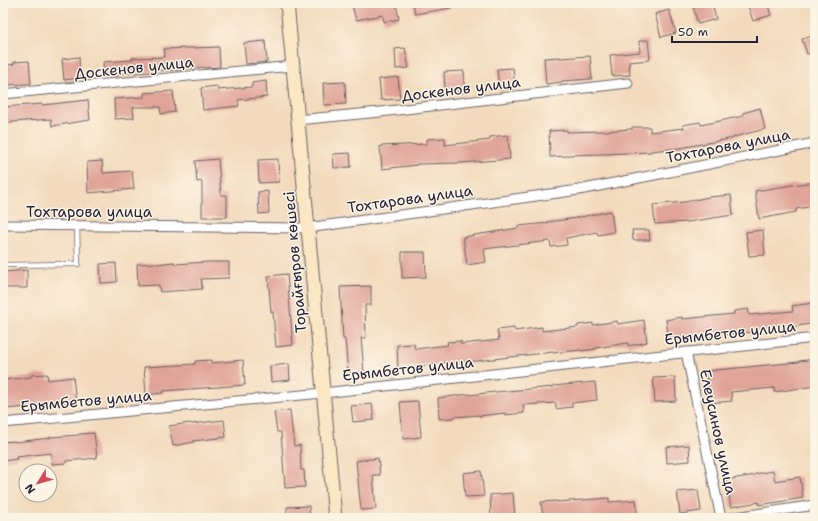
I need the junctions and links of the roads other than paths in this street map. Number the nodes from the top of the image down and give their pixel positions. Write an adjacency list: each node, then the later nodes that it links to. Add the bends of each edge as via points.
1 (305, 3): 2 (street)
2 (287, 5): 3 (street, Торайғыров көшесі)
3 (292, 66): 5 (street, Доскенов улица); 6 (street, Торайғыров көшесі)
4 (628, 83): 6 (street, Доскенов улица)
5 (3, 94)
6 (297, 120): 10 (street, Торайғыров көшесі)
7 (815, 143): 10 (street, Тохтарова улица, via 579,190)
8 (3, 225): 9 (street, Тохтарова улица)
9 (77, 226): 10 (street, Тохтарова улица); 11 (lane, via 78,264)
10 (307, 228): 14 (street, Торайғыров көшесі)
11 (3, 264)
12 (815, 338): 13 (street, Ерымбетов улица)
13 (686, 352): 14 (street, Ерымбетов улица); 18 (street, Елеусинов улица)
14 (323, 393): 15 (street, Ерымбетов улица); 17 (street, Торайғыров көшесі)
15 (3, 423)
16 (815, 505): 19 (street)
17 (335, 518)
18 (721, 518)
19 (729, 518)

